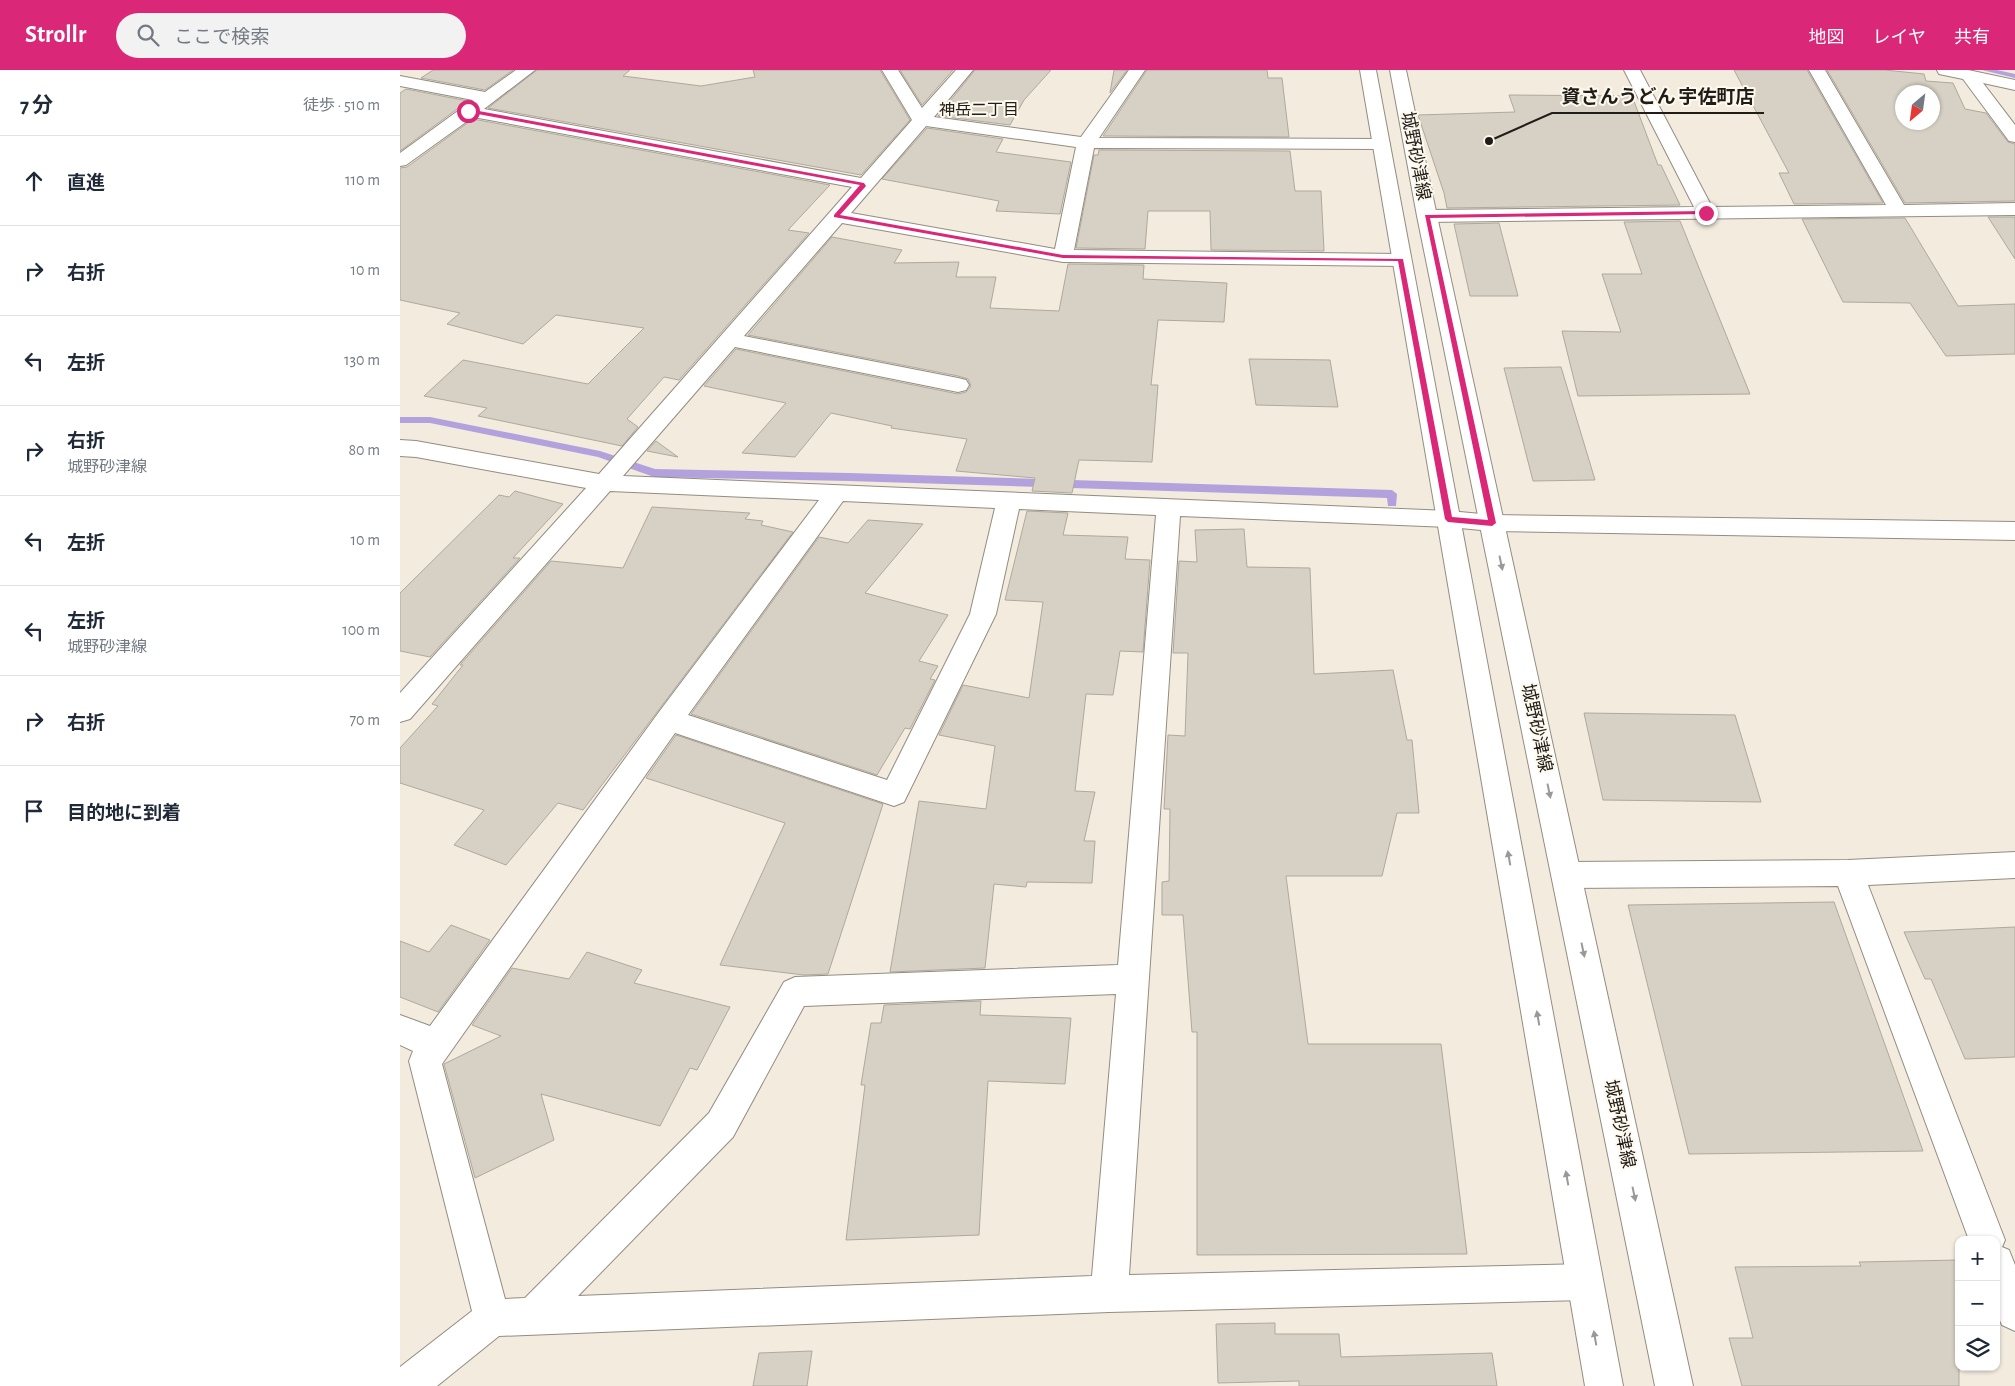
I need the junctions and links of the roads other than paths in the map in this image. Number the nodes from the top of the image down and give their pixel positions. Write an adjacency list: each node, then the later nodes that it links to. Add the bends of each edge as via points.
1 (527, 70): 15 (street)
2 (890, 70): 17 (street)
3 (965, 70): 17 (street)
4 (1137, 70): 19 (street)
5 (1368, 70): 20 (street, 城野砂津線)
6 (1398, 70): 27 (street, 城野砂津線)
7 (1632, 70): 25 (street)
8 (1817, 70): 24 (street)
9 (1945, 70): 12 (street)
10 (2006, 70): 11 (street)
11 (2015, 72)
12 (1969, 76): 14 (street); 18 (street)
13 (400, 81): 15 (street)
14 (2015, 85)
15 (487, 98): 16 (street)
16 (468, 111): 21 (street); 22 (street)
17 (921, 120): 19 (street); 22 (street)
18 (2015, 137)
19 (1086, 143): 20 (street); 28 (street)
20 (1381, 144): 29 (street, 城野砂津線)
21 (400, 161)
22 (864, 184): 26 (street)
23 (2015, 209): 24 (street)
24 (1898, 210): 25 (street)
25 (1706, 213): 27 (street)
26 (836, 216): 28 (street); 30 (street)
27 (1427, 216): 38 (street, 城野砂津線)
28 (1063, 256): 29 (street)
29 (1401, 260): 37 (street, 城野砂津線)
30 (729, 339): 31 (street); 33 (street)
31 (958, 385)
32 (405, 454): 33 (street)
33 (604, 483): 34 (street); 40 (street)
34 (837, 492): 35 (street); 41 (street)
35 (1009, 500): 36 (street); 41 (street, via 983,614 894,794)
36 (1169, 508): 37 (street); 45 (street)
37 (1448, 519): 38 (street); 50 (street, 城野砂津線, one-way to 37)
38 (1492, 523): 39 (street); 44 (street, 城野砂津線, one-way to 44)
39 (2015, 531)
40 (400, 711)
41 (669, 720): 47 (street)
42 (2015, 864): 43 (street)
43 (1848, 873): 44 (street); 48 (street)
44 (1567, 875): 57 (street, 城野砂津線, one-way to 57)
45 (1133, 979): 51 (street); 53 (street, via 795,992 721,1125)
46 (400, 1030): 47 (street)
47 (436, 1044): 54 (street, via 425,1061)
48 (1986, 1236)
49 (2000, 1273): 52 (street)
50 (1585, 1282): 51 (street); 56 (street, 城野砂津線, one-way to 50)
51 (1109, 1294): 53 (street)
52 (2015, 1312)
53 (533, 1316): 54 (street)
54 (492, 1318): 55 (street)
55 (406, 1386)
56 (1604, 1386)
57 (1674, 1386)

